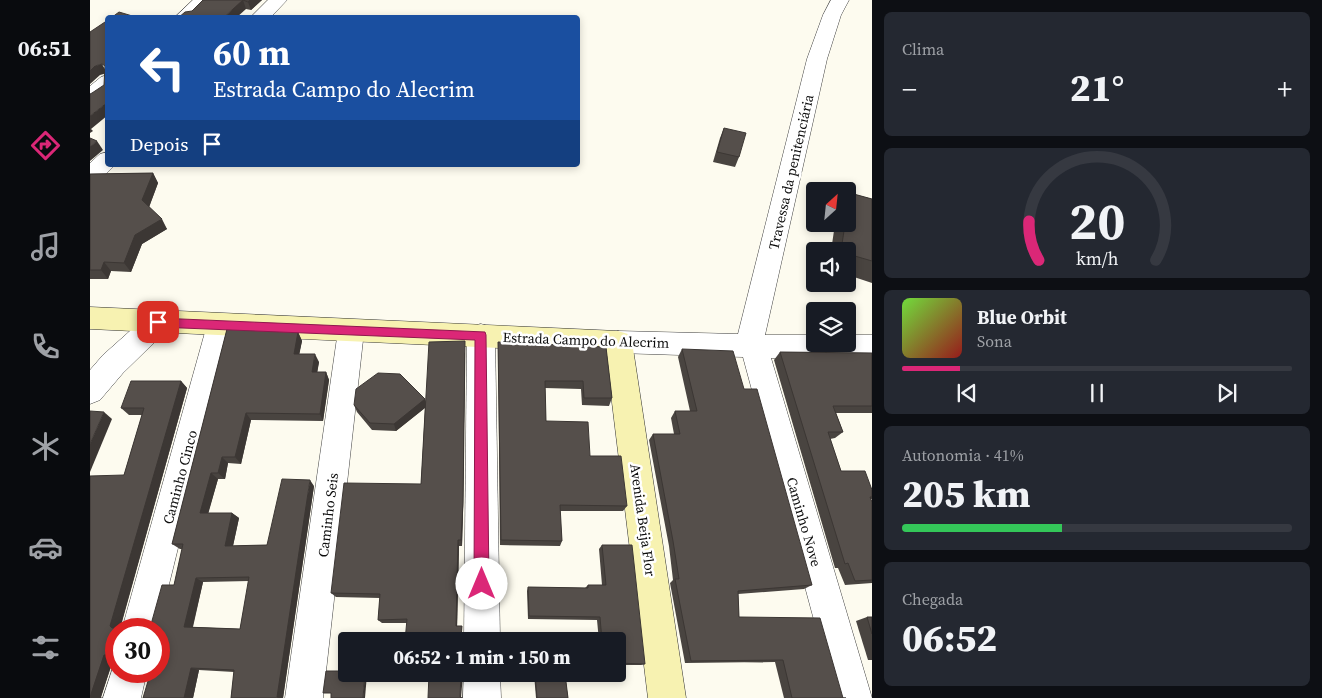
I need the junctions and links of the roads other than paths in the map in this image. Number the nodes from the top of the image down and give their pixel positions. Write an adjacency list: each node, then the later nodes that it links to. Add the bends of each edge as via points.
1 (203, 0): 4 (street)
2 (278, 0): 5 (street)
3 (840, 0): 16 (street, Travessa da penitenciária, via 817,59)
4 (186, 15)
5 (262, 15)
6 (105, 84): 7 (street)
7 (90, 96)
8 (105, 162): 9 (street)
9 (90, 176)
10 (90, 318): 11 (street, Estrada Campo do Alecrim)
11 (158, 322): 12 (street, Estrada Campo do Alecrim); 18 (street, via 113,364)
12 (220, 325): 13 (street, Estrada Campo do Alecrim); 19 (street, Caminho Cinco)
13 (351, 331): 14 (street, Estrada Campo do Alecrim); 24 (street, Caminho Seis)
14 (481, 335): 15 (street, Estrada Campo do Alecrim); 20 (street)
15 (618, 342): 16 (street, Estrada Campo do Alecrim); 26 (street, Avenida Beija Flor)
16 (751, 346): 17 (street, Estrada Campo do Alecrim); 27 (street, Caminho Nove)
17 (872, 347)
18 (90, 391)
19 (143, 618)
20 (482, 632)
21 (482, 682): 25 (street)
22 (126, 683): 23 (street)
23 (122, 698)
24 (304, 698)
25 (482, 698)
26 (667, 698)
27 (854, 698)

